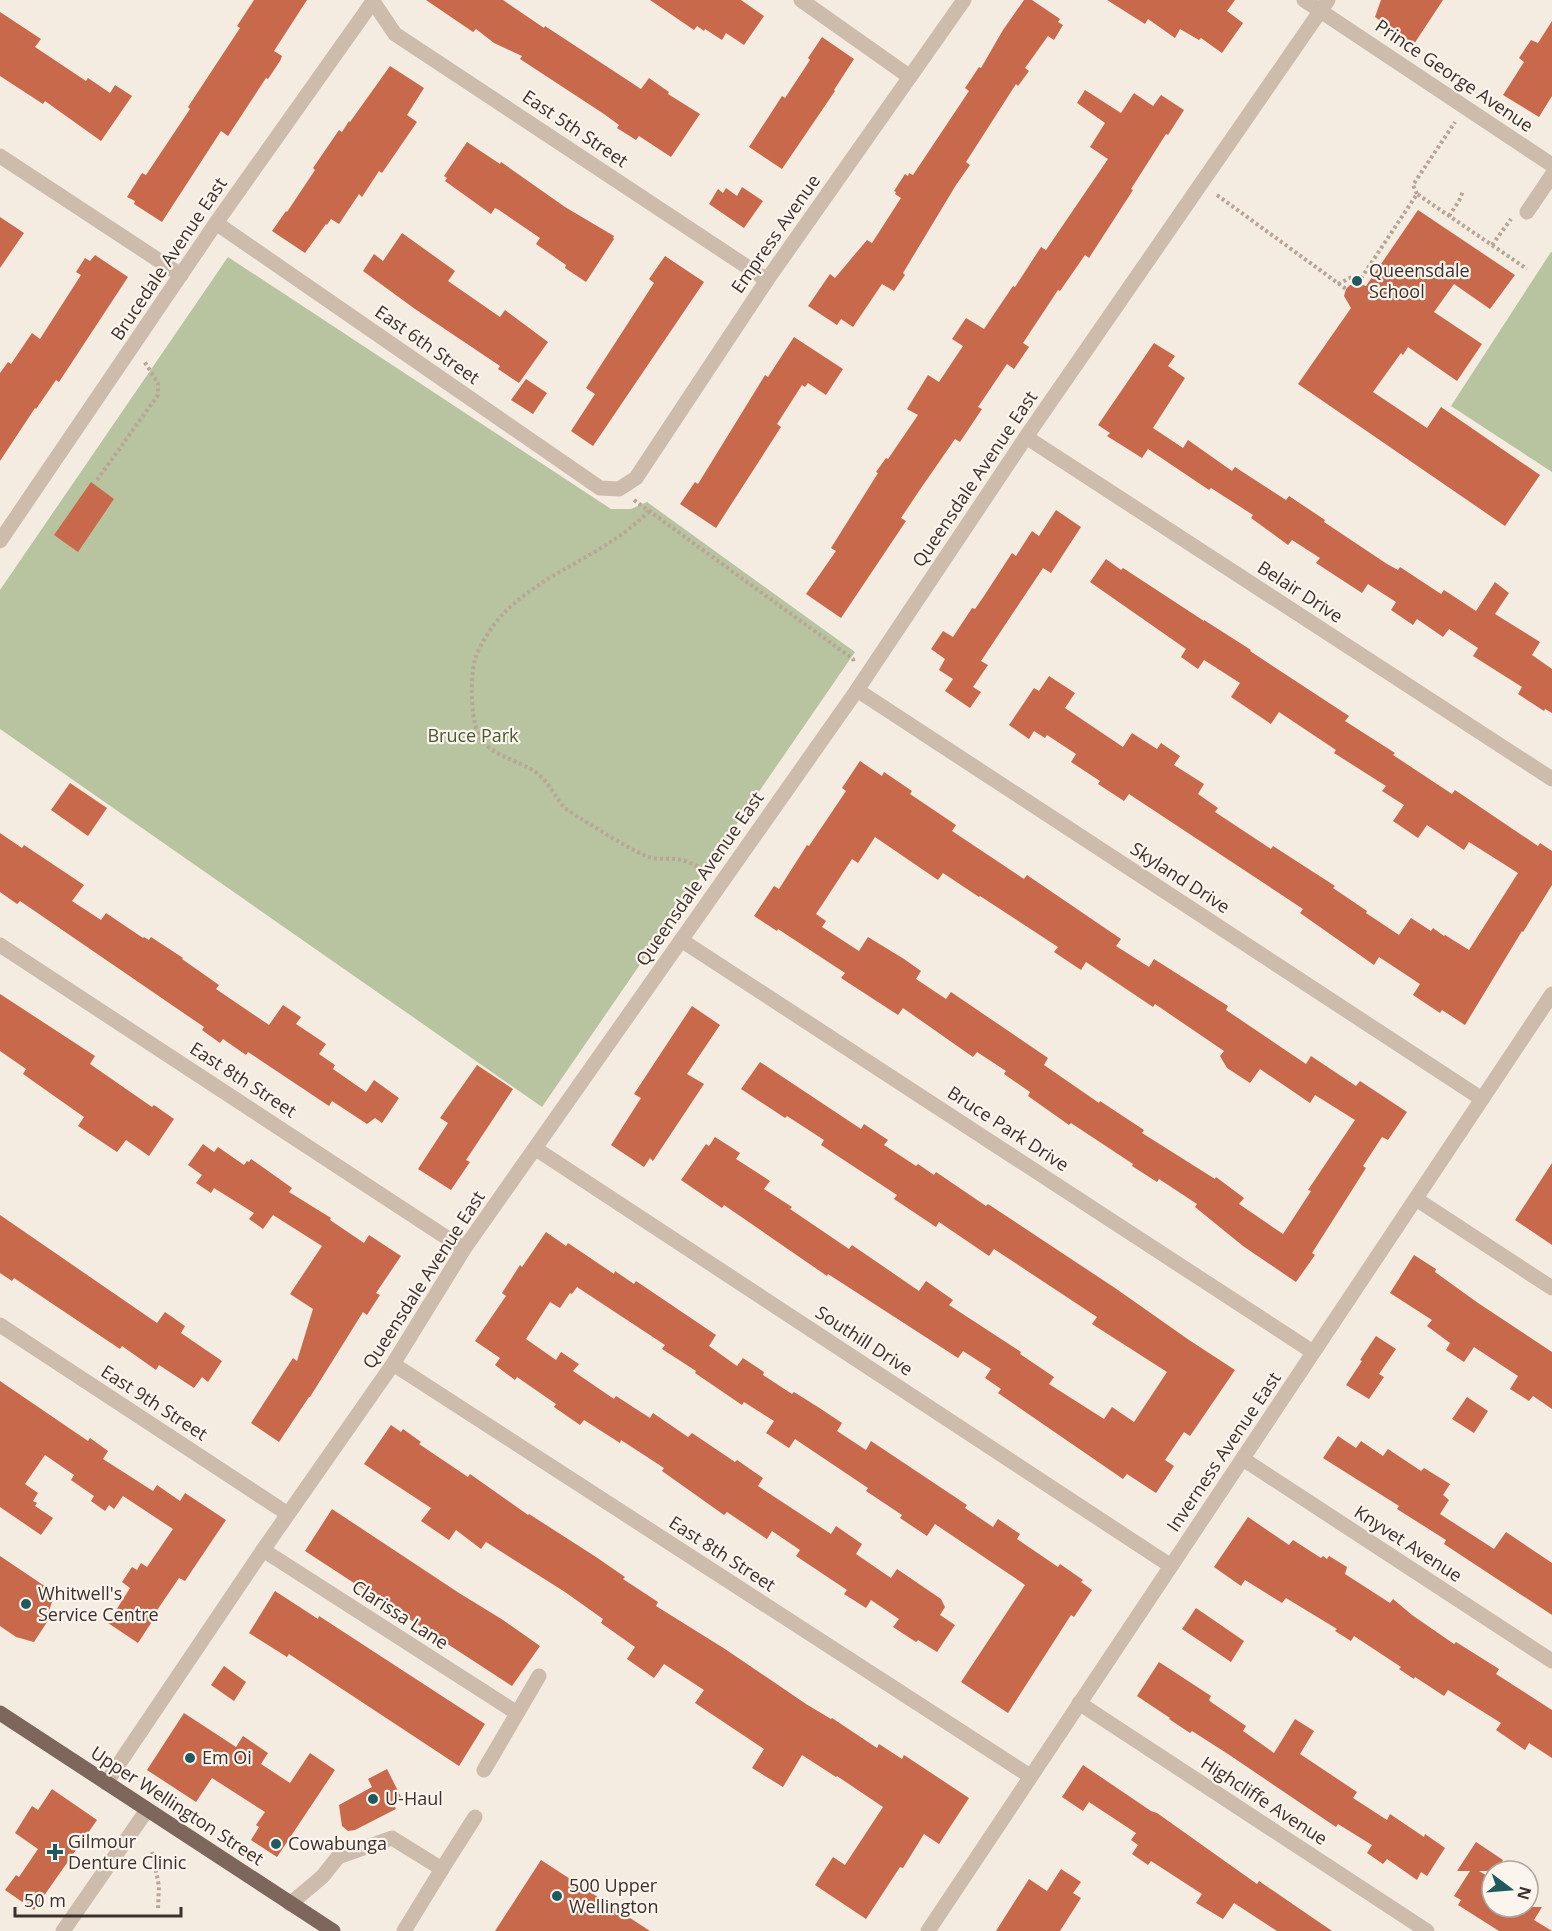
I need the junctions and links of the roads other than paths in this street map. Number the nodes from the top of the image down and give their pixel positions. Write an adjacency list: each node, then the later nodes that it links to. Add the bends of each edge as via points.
1 (373, 0): 11 (street, Brucedale Avenue East); 13 (street, East 5th Street, via 395,34)
2 (801, 0): 6 (street)
3 (964, 0): 6 (street, Empress Avenue)
4 (1304, 0): 5 (street, Prince George Avenue)
5 (1325, 5): 8 (street, Prince George Avenue); 14 (street, Queensdale Avenue East)
6 (910, 77): 13 (street, Empress Avenue)
7 (0, 156): 12 (street)
8 (1552, 165)
9 (1552, 175): 10 (street)
10 (1527, 212)
11 (216, 223): 12 (street, Brucedale Avenue East); 15 (street, East 6th Street, via 600,488)
12 (181, 275): 16 (street, Brucedale Avenue East)
13 (766, 280): 15 (street, Empress Avenue, via 636,478)
14 (1026, 437): 17 (street, Queensdale Avenue East); 18 (street, Belair Drive)
15 (619, 489)
16 (0, 542)
17 (857, 690): 19 (street, Queensdale Avenue East); 22 (street, Skyland Drive)
18 (1552, 779)
19 (681, 939): 23 (street, Queensdale Avenue East); 28 (street, Bruce Park Drive)
20 (0, 945): 25 (street, East 8th Street)
21 (1552, 994): 22 (street, Inverness Avenue East)
22 (1482, 1099): 24 (street, Inverness Avenue East)
23 (536, 1149): 25 (street, Queensdale Avenue East); 33 (street, Southill Drive)
24 (1416, 1199): 26 (street); 28 (street, Inverness Avenue East)
25 (464, 1249): 29 (street, Queensdale Avenue East)
26 (1552, 1288)
27 (0, 1325): 31 (street, East 9th Street)
28 (1313, 1352): 30 (street, Inverness Avenue East)
29 (393, 1364): 31 (street, Queensdale Avenue East); 40 (street, East 8th Street)
30 (1243, 1460): 33 (street, Inverness Avenue East); 34 (street, Knyvet Avenue)
31 (288, 1514): 32 (street, Queensdale Avenue East)
32 (262, 1550): 38 (street, Clarissa Lane); 41 (street, Queensdale Avenue East)
33 (1171, 1566): 36 (street, Inverness Avenue East)
34 (1552, 1661)
35 (539, 1676): 38 (street)
36 (1079, 1703): 40 (street, Inverness Avenue East); 50 (street, Highcliffe Avenue)
37 (0, 1713): 41 (main road, Upper Wellington Street)
38 (517, 1713): 39 (street)
39 (484, 1770)
40 (1030, 1776): 49 (street, Inverness Avenue East)
41 (106, 1783): 42 (main road, Upper Wellington Street)
42 (147, 1810): 45 (main road, Upper Wellington Street); 46 (street)
43 (476, 1817): 44 (street)
44 (442, 1869): 45 (street, via 392,1838 338,1857 322,1877); 48 (street)
45 (290, 1904): 47 (main road, Upper Wellington Street)
46 (63, 1931)
47 (333, 1931)
48 (404, 1931)
49 (928, 1931)
50 (1427, 1931)

